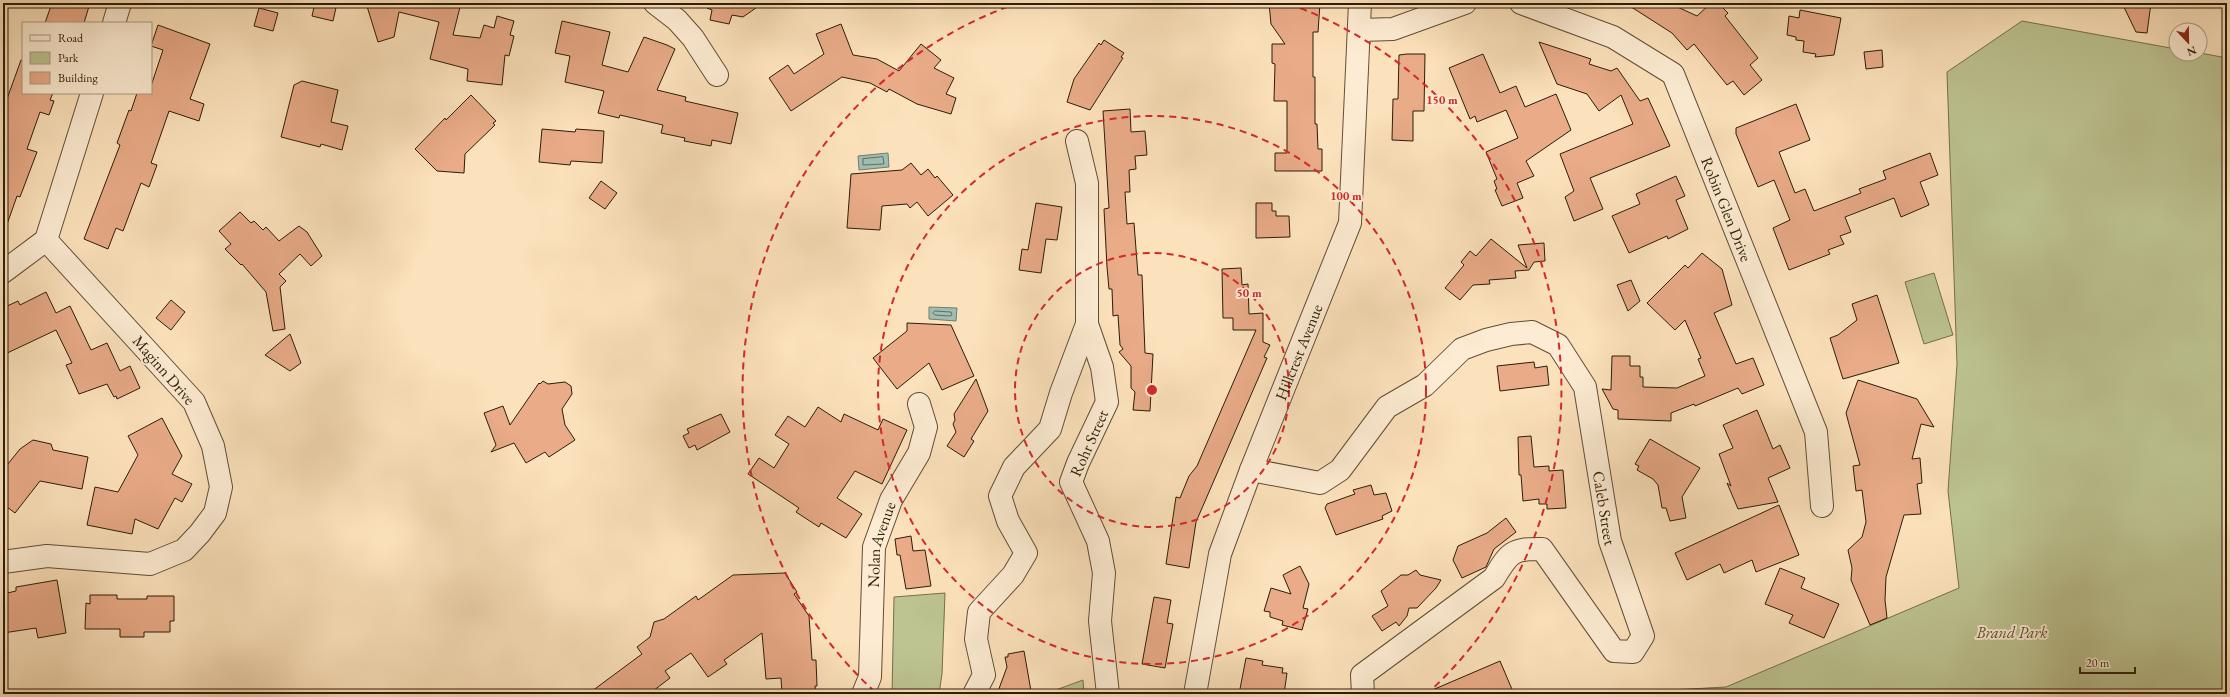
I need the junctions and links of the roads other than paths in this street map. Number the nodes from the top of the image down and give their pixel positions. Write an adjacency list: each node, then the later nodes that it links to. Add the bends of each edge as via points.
1 (120, 3): 6 (street)
2 (655, 3): 8 (street, via 677,20 693,38)
3 (1360, 3): 7 (street, Hillcrest Avenue)
4 (1465, 3): 7 (street, via 1393,28)
5 (1522, 3): 16 (street, Robin Glen Drive, via 1613,37 1673,74 1816,432)
6 (114, 22)
7 (1361, 30): 15 (street, Hillcrest Avenue, via 1350,223)
8 (717, 75)
9 (92, 94): 11 (street)
10 (1077, 141): 13 (street, Rohr Street, via 1087,183)
11 (46, 240): 12 (street); 17 (street, Maginn Drive, via 194,402 213,446 221,487 215,513 200,533 184,550 150,564 47,556)
12 (3, 272)
13 (1087, 324): 19 (street, via 1050,430 1014,467 1000,496 1008,521 1026,553 1013,575 979,612 976,638 984,675); 20 (street, Rohr Street, via 1102,367 1107,402 1071,482 1098,541 1104,573 1100,621)
14 (918, 404): 18 (street, Nolan Avenue, via 926,427 919,453 891,500 874,547 870,677)
15 (1251, 470): 21 (street, Hillcrest Avenue, via 1220,554); 22 (street, Caleb Street, via 1320,483 1340,470 1387,407 1425,385 1462,349 1486,340 1532,332 1558,345 1585,387 1610,541 1643,636 1633,652 1614,651 1542,549 1521,549 1505,560 1494,578 1362,675)
16 (1822, 506)
17 (3, 562)
18 (863, 694)
19 (974, 694)
20 (1108, 694)
21 (1195, 694)
22 (1363, 694)

